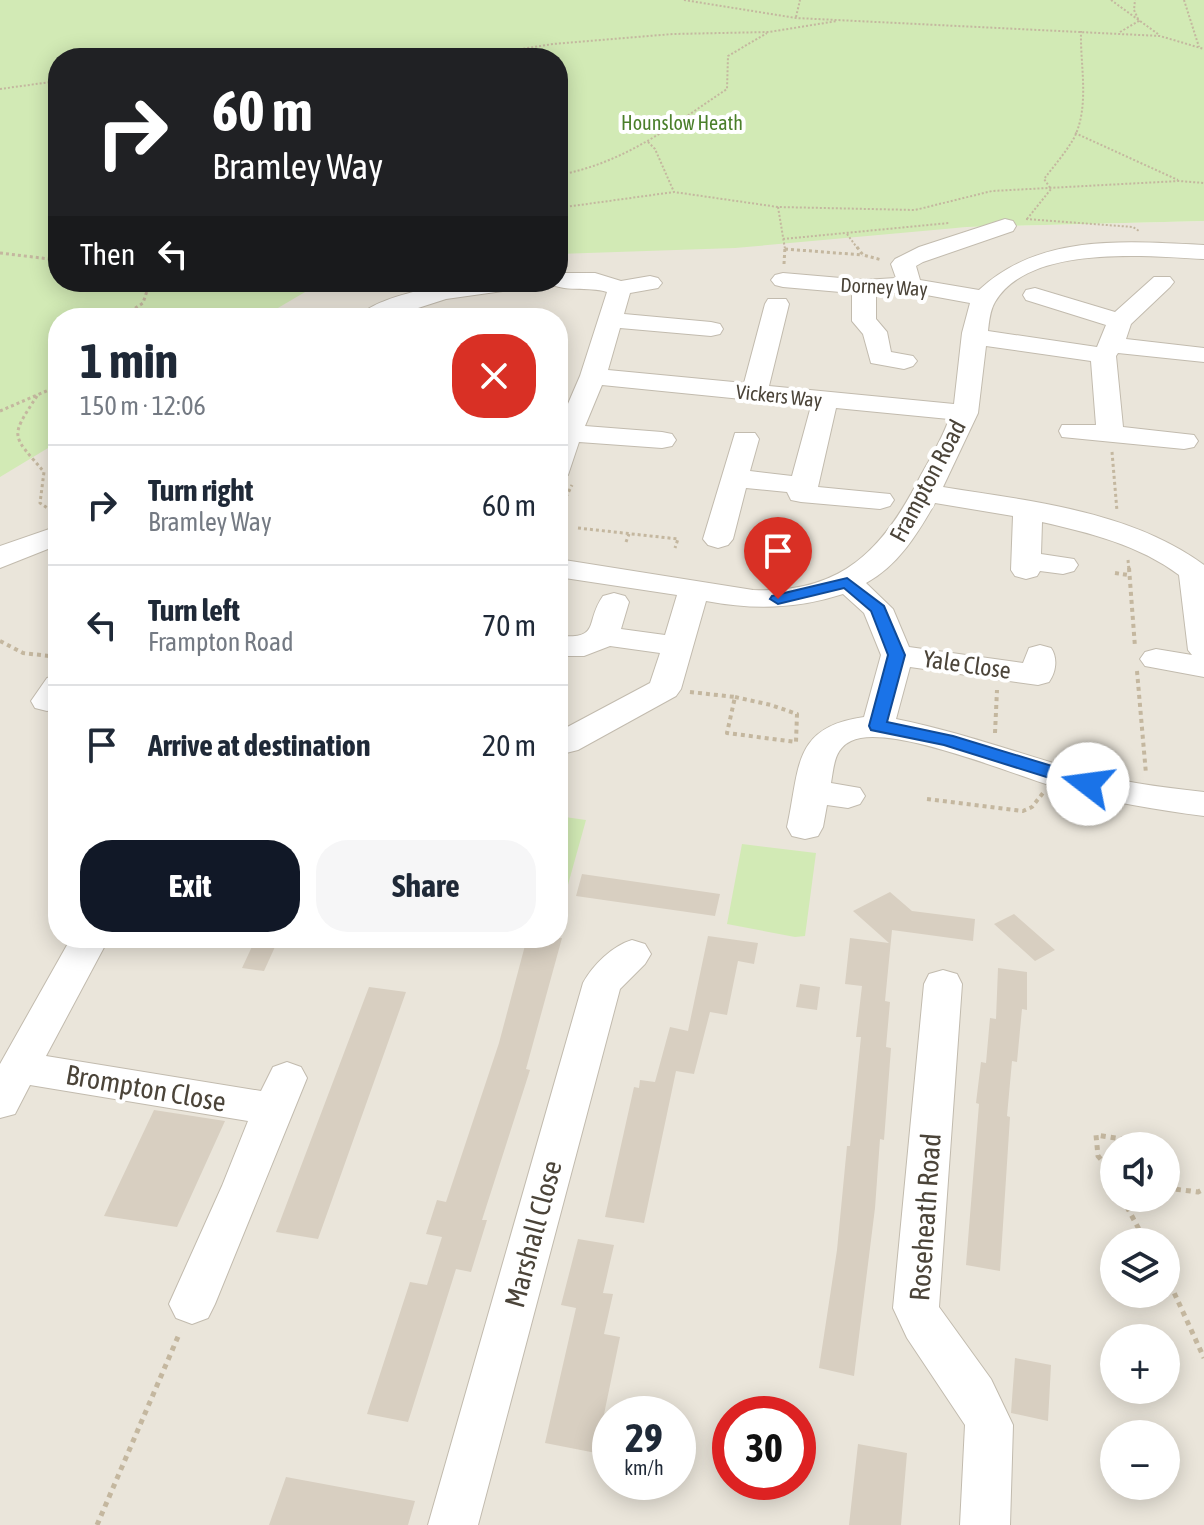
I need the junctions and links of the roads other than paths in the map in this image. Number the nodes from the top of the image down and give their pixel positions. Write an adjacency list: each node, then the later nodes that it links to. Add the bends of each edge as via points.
1 (1005, 226): 3 (street, via 918,254)
2 (1204, 252): 11 (street, via 1080,252 1036,263)
3 (907, 276): 6 (street, Dorney Way); 11 (street, Dorney Way)
4 (568, 280): 7 (street, via 595,280)
5 (650, 283): 7 (street)
6 (864, 287): 18 (street, via 864,321 875,332 880,358); 20 (street, Dorney Way, via 780,292)
7 (620, 288): 13 (street)
8 (1166, 289): 16 (street)
9 (443, 292): 12 (street)
10 (1035, 295): 16 (street)
11 (984, 298): 15 (street, Frampton Road)
12 (393, 308)
13 (611, 320): 14 (street); 19 (street)
14 (711, 329)
15 (975, 337): 16 (street); 22 (street, Frampton Road)
16 (1111, 341): 17 (street); 24 (street)
17 (1203, 355)
18 (904, 361)
19 (593, 376): 20 (street, Vickers Way); 25 (street)
20 (754, 394): 21 (street, Vickers Way)
21 (825, 401): 22 (street, Vickers Way); 30 (street)
22 (965, 413): 34 (street, Frampton Road)
23 (1072, 431): 24 (street)
24 (1110, 434): 28 (street)
25 (568, 436)
26 (745, 439): 32 (street)
27 (662, 440): 29 (street)
28 (1184, 442)
29 (568, 448)
30 (811, 456): 31 (street); 33 (street)
31 (841, 457)
32 (735, 478): 33 (street); 38 (street)
33 (805, 486): 35 (street, via 801,494)
34 (926, 493): 36 (street); 43 (street, Frampton Road, via 887,556)
35 (880, 500)
36 (1028, 509): 39 (street); 41 (street, via 1026,566)
37 (48, 532): 40 (street)
38 (718, 539)
39 (1190, 551): 49 (street)
40 (0, 559)
41 (1063, 565)
42 (568, 570): 44 (street, Frampton Road)
43 (847, 582): 44 (street, Frampton Road, via 778,599); 50 (street, via 878,609)
44 (694, 589): 48 (street)
45 (614, 602): 46 (street)
46 (605, 636): 47 (street, via 590,646); 48 (street)
47 (568, 646)
48 (678, 646): 55 (street, via 665,689)
49 (1204, 650)
50 (897, 655): 53 (street, Yale Close); 54 (street)
51 (1156, 659): 52 (street)
52 (1204, 667)
53 (1039, 673)
54 (878, 726): 56 (street, via 842,731 820,750); 58 (street, via 947,740 1148,797)
55 (588, 740)
56 (811, 792): 57 (street); 59 (street)
57 (848, 796)
58 (1204, 804)
59 (805, 827)
60 (85, 948): 63 (street)
61 (632, 954): 65 (street, Marshall Close, via 602,983)
62 (943, 984): 66 (street, Roseheath Road, via 916,1308 990,1428)
63 (10, 1084): 64 (street, Brompton Close, via 280,1094)
64 (192, 1304)
65 (453, 1525)
66 (985, 1525)

